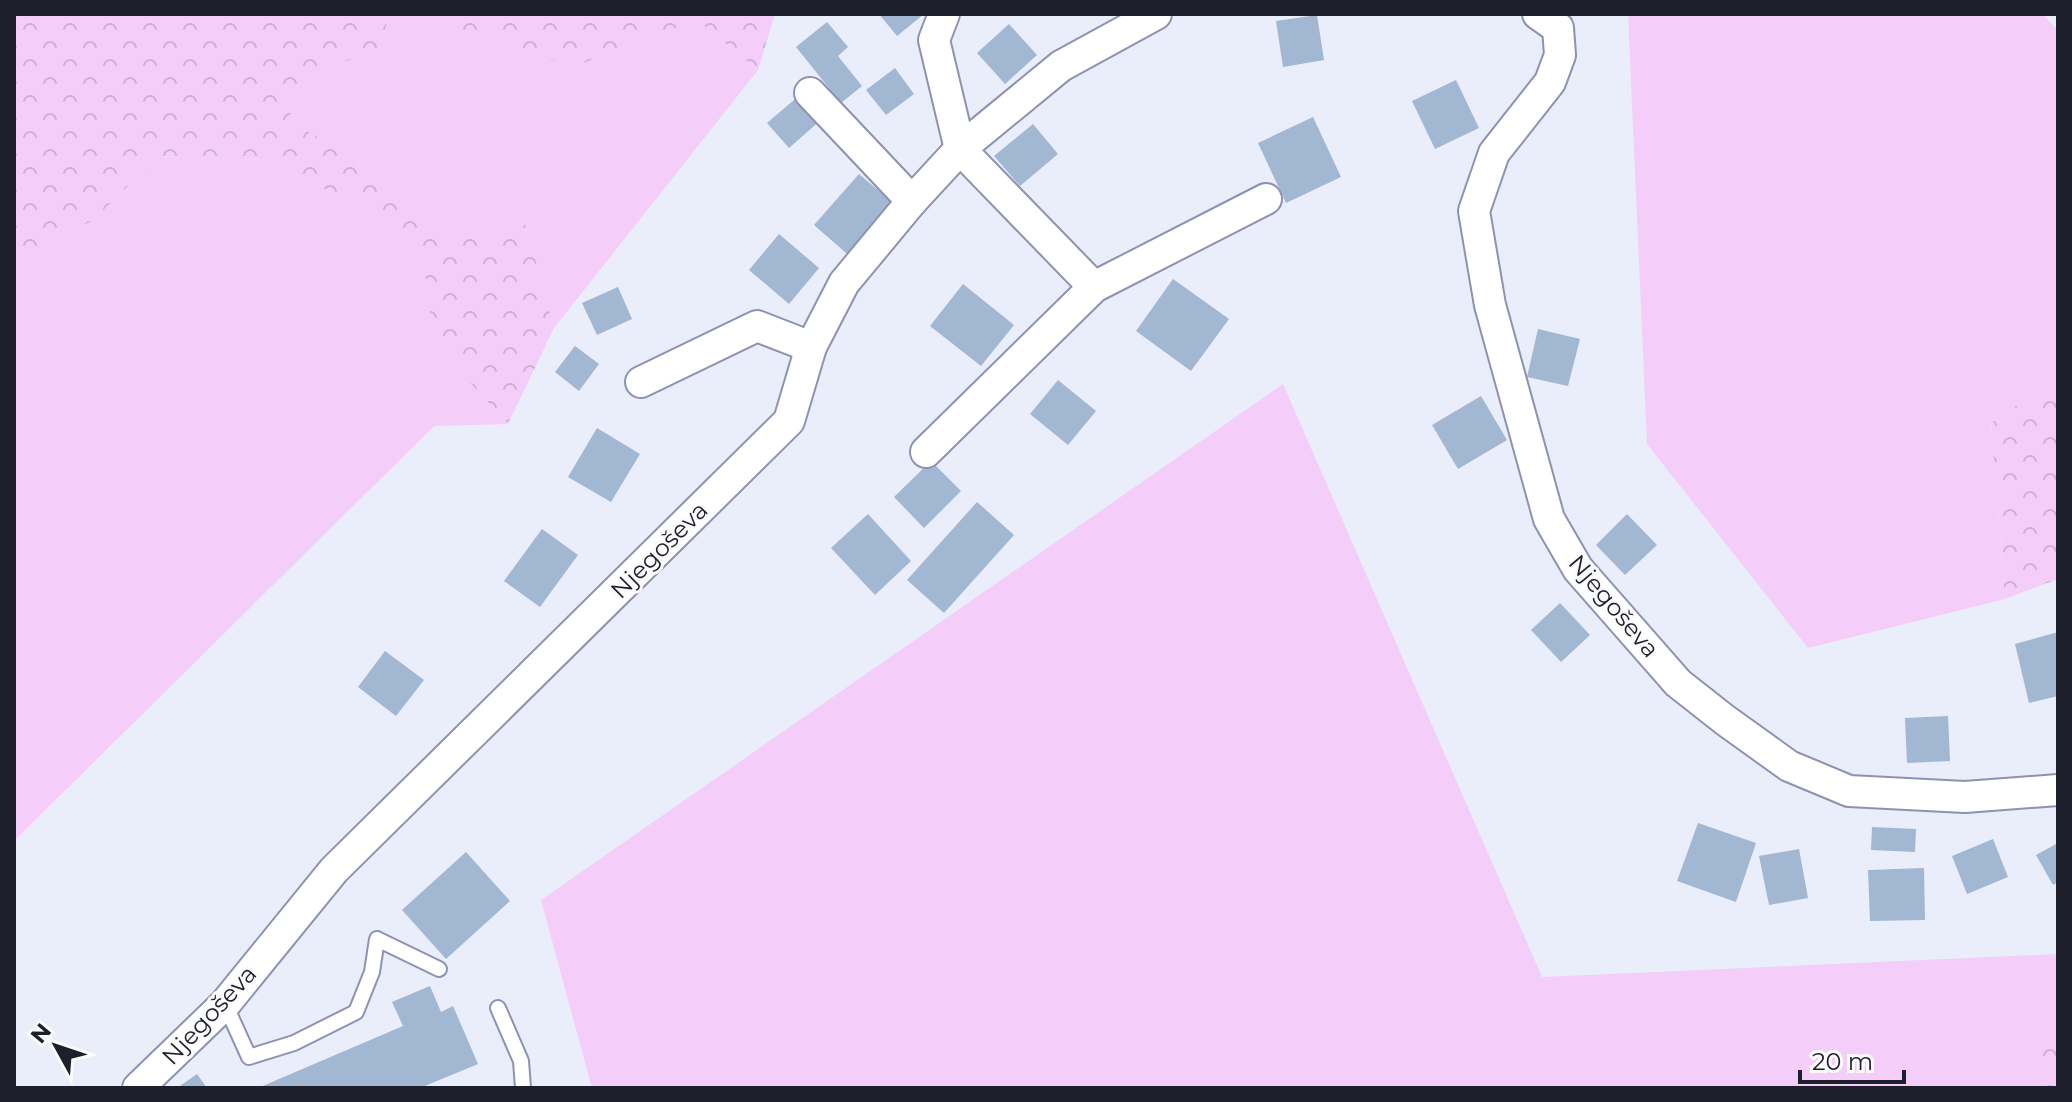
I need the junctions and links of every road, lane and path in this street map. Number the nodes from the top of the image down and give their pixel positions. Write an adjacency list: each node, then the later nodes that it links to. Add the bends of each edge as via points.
1 (944, 14): 5 (street, via 934,40)
2 (1156, 14): 5 (street, Njegoševa, via 1061,66)
3 (1538, 14): 12 (street, Njegoševa, via 1558,28 1560,55 1550,82 1494,153 1474,211 1490,305 1549,519 1578,569 1678,683 1789,766 1849,791 1965,797)
4 (810, 93): 7 (street)
5 (960, 149): 7 (street, Njegoševa); 8 (street)
6 (1266, 199): 8 (street)
7 (912, 201): 9 (street, Njegoševa, via 844,283)
8 (1094, 287): 11 (street)
9 (811, 347): 10 (street, via 757,326); 14 (street, Njegoševa, via 789,421 334,870)
10 (641, 382)
11 (926, 452)
12 (2058, 790)
13 (439, 969): 14 (lane, via 377,939 372,972 356,1012 294,1043 249,1057)
14 (225, 1004): 16 (street, Njegoševa)
15 (498, 1008): 17 (lane, via 521,1061)
16 (138, 1088)
17 (523, 1088)

